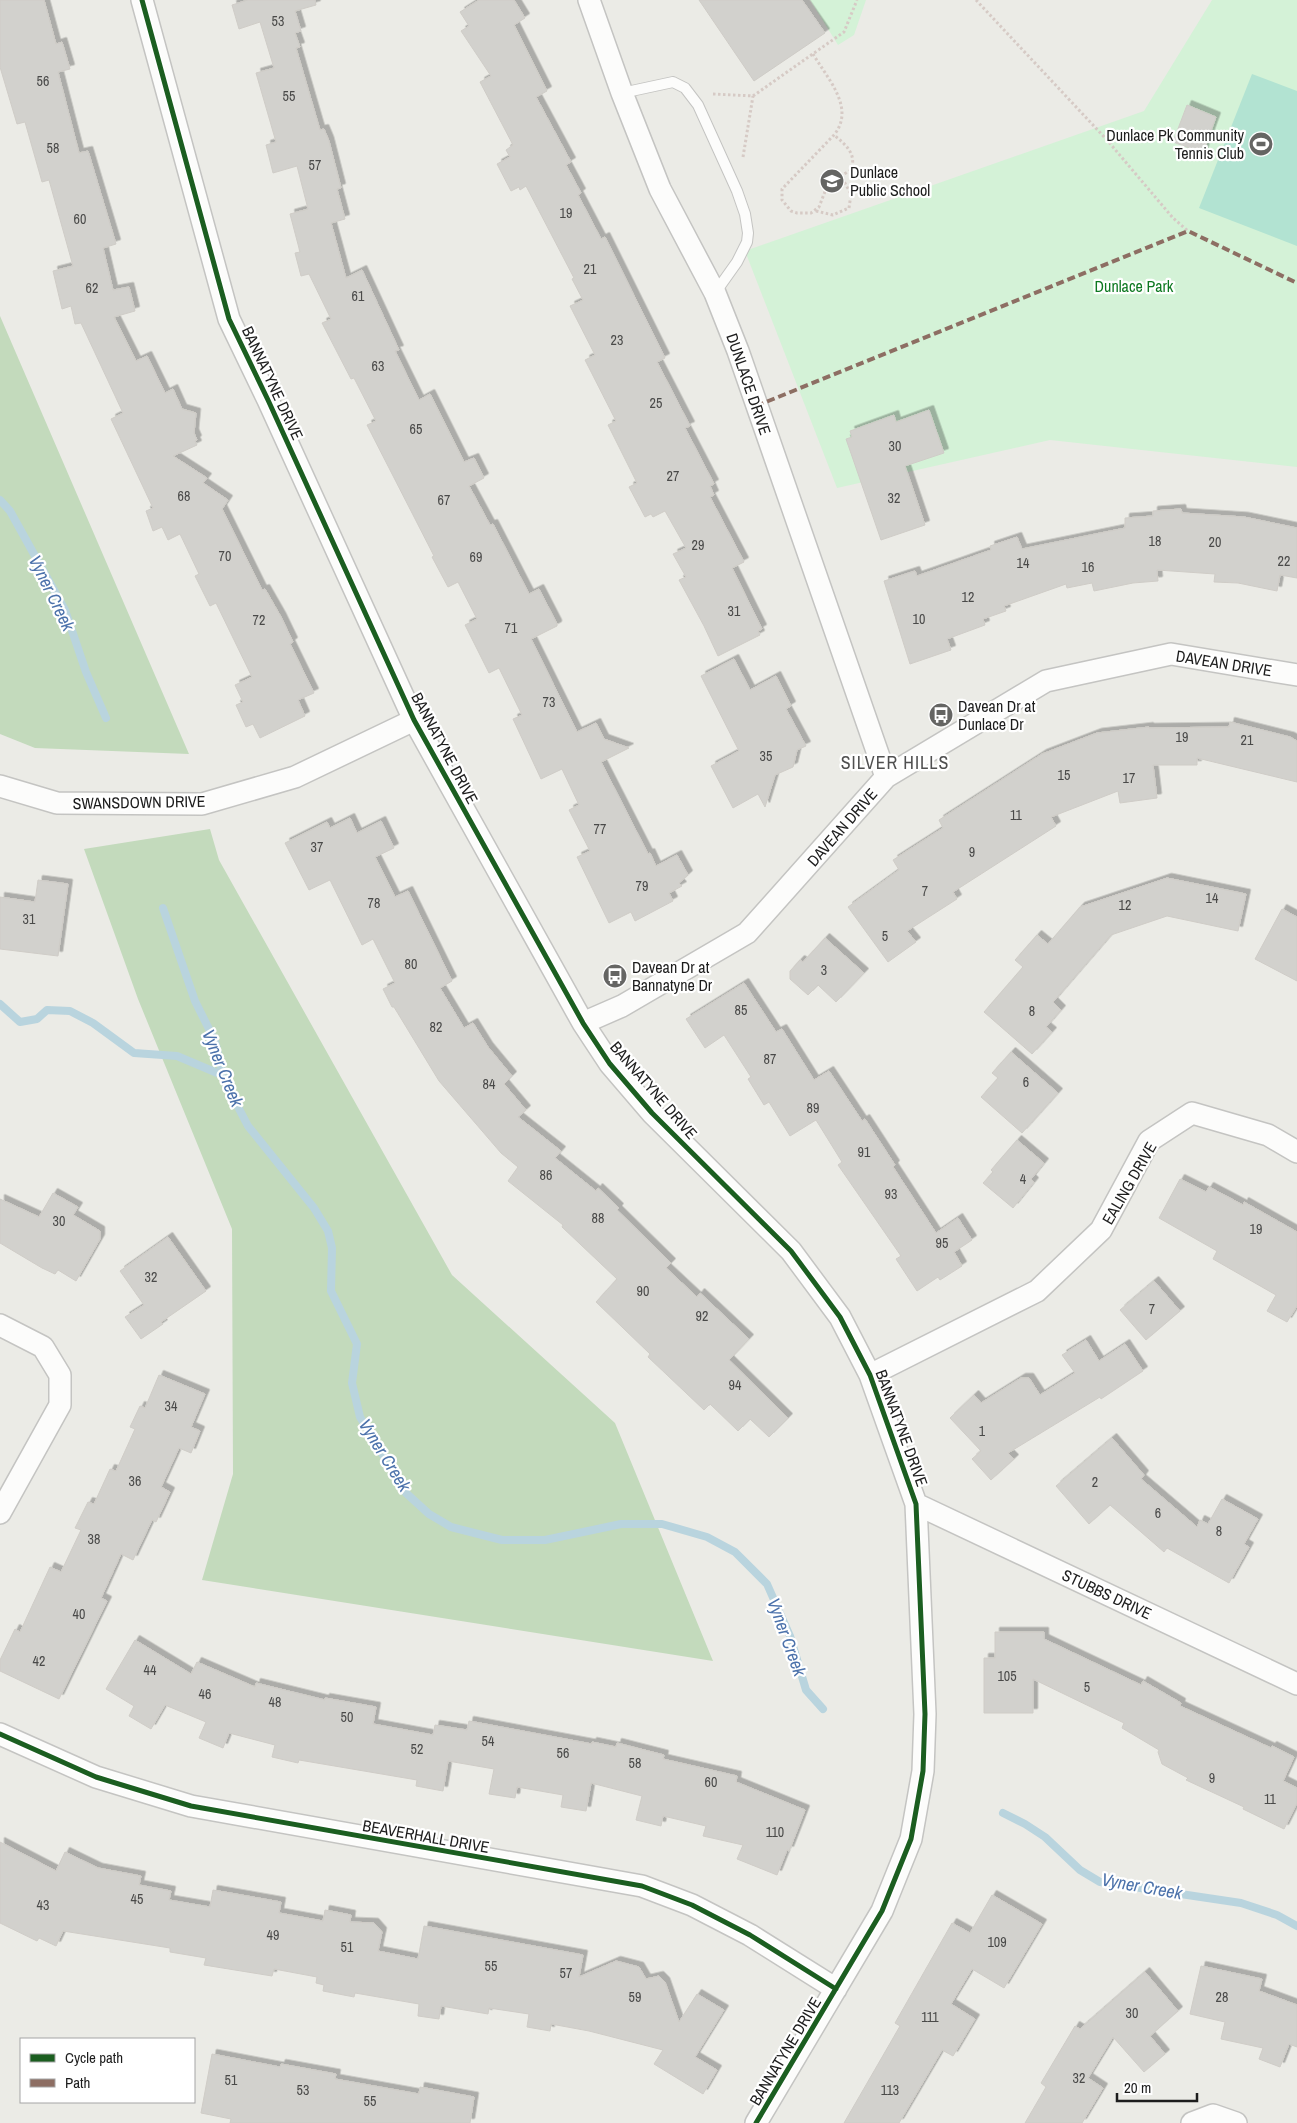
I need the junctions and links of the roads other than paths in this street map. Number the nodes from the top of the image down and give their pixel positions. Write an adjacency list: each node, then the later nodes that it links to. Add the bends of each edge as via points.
1 (142, 0): 6 (street, BANNATYNE DRIVE, via 229,319)
2 (589, 0): 3 (street, DUNLACE DRIVE)
3 (622, 93): 4 (street, DUNLACE DRIVE, via 660,189); 4 (lane, via 672,81 682,86 690,93 737,191 746,219 747,242)
4 (715, 294): 7 (street, DUNLACE DRIVE, via 738,351)
5 (1297, 675): 7 (street, DAVEAN DRIVE, via 1171,654 1046,681)
6 (414, 720): 8 (street, SWANSDOWN DRIVE, via 295,777 202,804 57,802); 9 (street, BANNATYNE DRIVE)
7 (886, 777): 9 (street, DAVEAN DRIVE, via 746,933 622,1006)
8 (0, 786)
9 (583, 1023): 12 (street, BANNATYNE DRIVE, via 610,1064 652,1113 791,1251 840,1316)
10 (1297, 1152): 12 (street, EALING DRIVE, via 1268,1135 1192,1113 1149,1141 1101,1230 1038,1291)
11 (0, 1325): 14 (street, via 43,1347 60,1375 60,1405)
12 (870, 1374): 13 (street, BANNATYNE DRIVE)
13 (916, 1504): 15 (street, STUBBS DRIVE); 17 (street, BANNATYNE DRIVE, via 925,1714 923,1771 911,1839 882,1911)
14 (0, 1514)
15 (1297, 1684)
16 (0, 1734): 17 (street, BEAVERHALL DRIVE, via 96,1778 190,1806 642,1886 692,1905 750,1935)
17 (836, 1989): 18 (street, BANNATYNE DRIVE)
18 (756, 2123)
19 (1192, 2123): 20 (street, via 1213,2116)
20 (1236, 2123)

